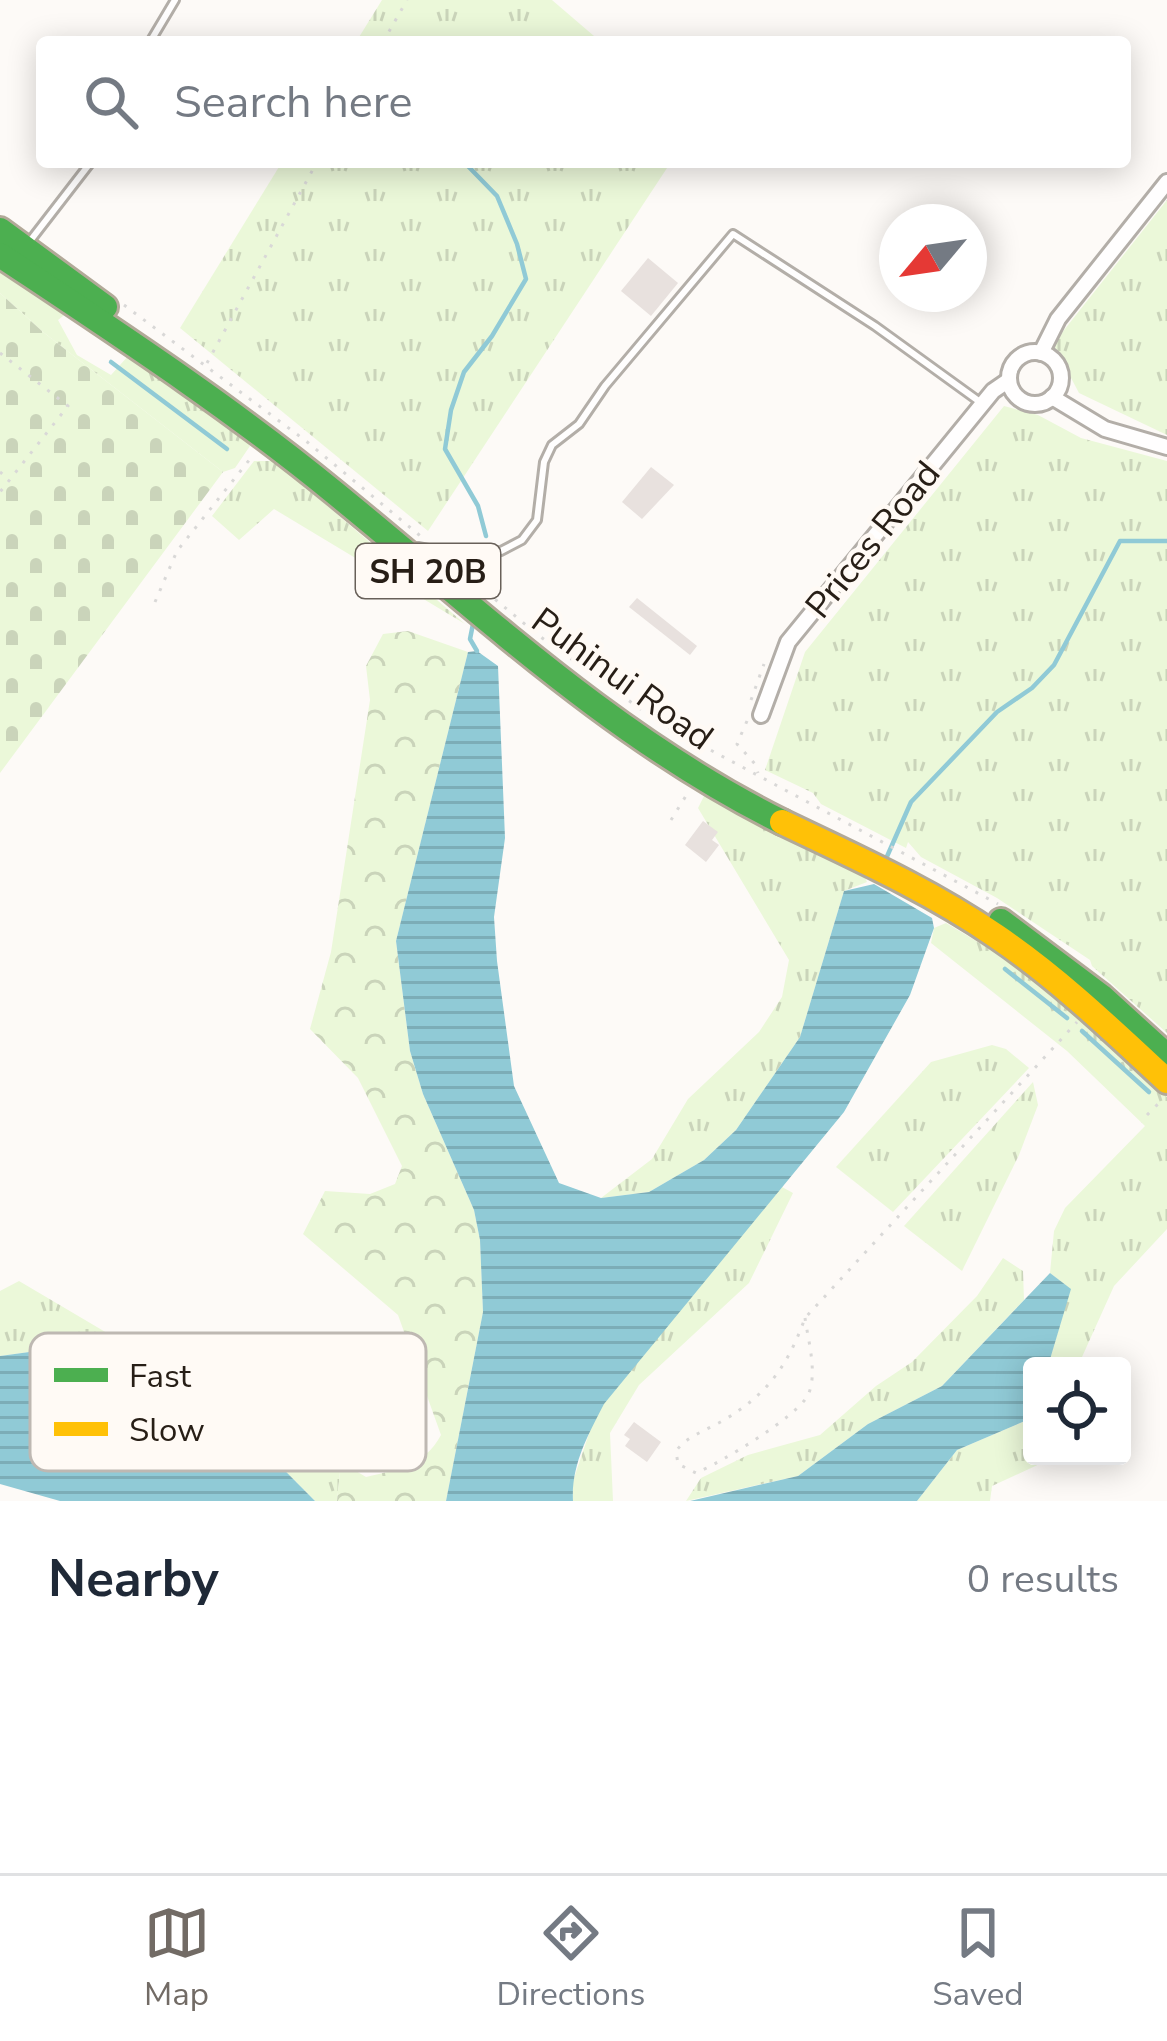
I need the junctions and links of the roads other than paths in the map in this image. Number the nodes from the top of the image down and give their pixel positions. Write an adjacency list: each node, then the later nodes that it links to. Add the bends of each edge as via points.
1 (175, 0): 2 (lane)
2 (154, 36)
3 (86, 168): 6 (lane)
4 (1167, 182): 7 (street, Prices Road)
5 (0, 230): 6 (highway, Puhinui Road / SH 20B)
6 (12, 252): 12 (highway, Puhinui Road / SH 20B, via 200,375); 14 (highway, Puhinui Road / SH 20B, via 266,438 665,758)
7 (1041, 352): 8 (street, Prices Road, via 1018,358); 9 (street, via 1059,369)
8 (1009, 380): 9 (street, via 1025,401); 10 (street, Prices Road)
9 (1052, 397): 11 (street, via 1105,429)
10 (982, 404): 12 (lane, via 734,234 579,424 552,446 537,520 522,540 486,553); 13 (street, Prices Road, via 788,643)
11 (1167, 448)
12 (418, 547): 14 (highway, Puhinui Road / SH 20B, via 586,685 677,747)
13 (755, 717)
14 (891, 863): 15 (highway, Puhinui Road / SH 20B, via 986,910); 16 (highway, Puhinui Road / SH 20B, via 1088,1009)
15 (1167, 1056)
16 (1167, 1082)

